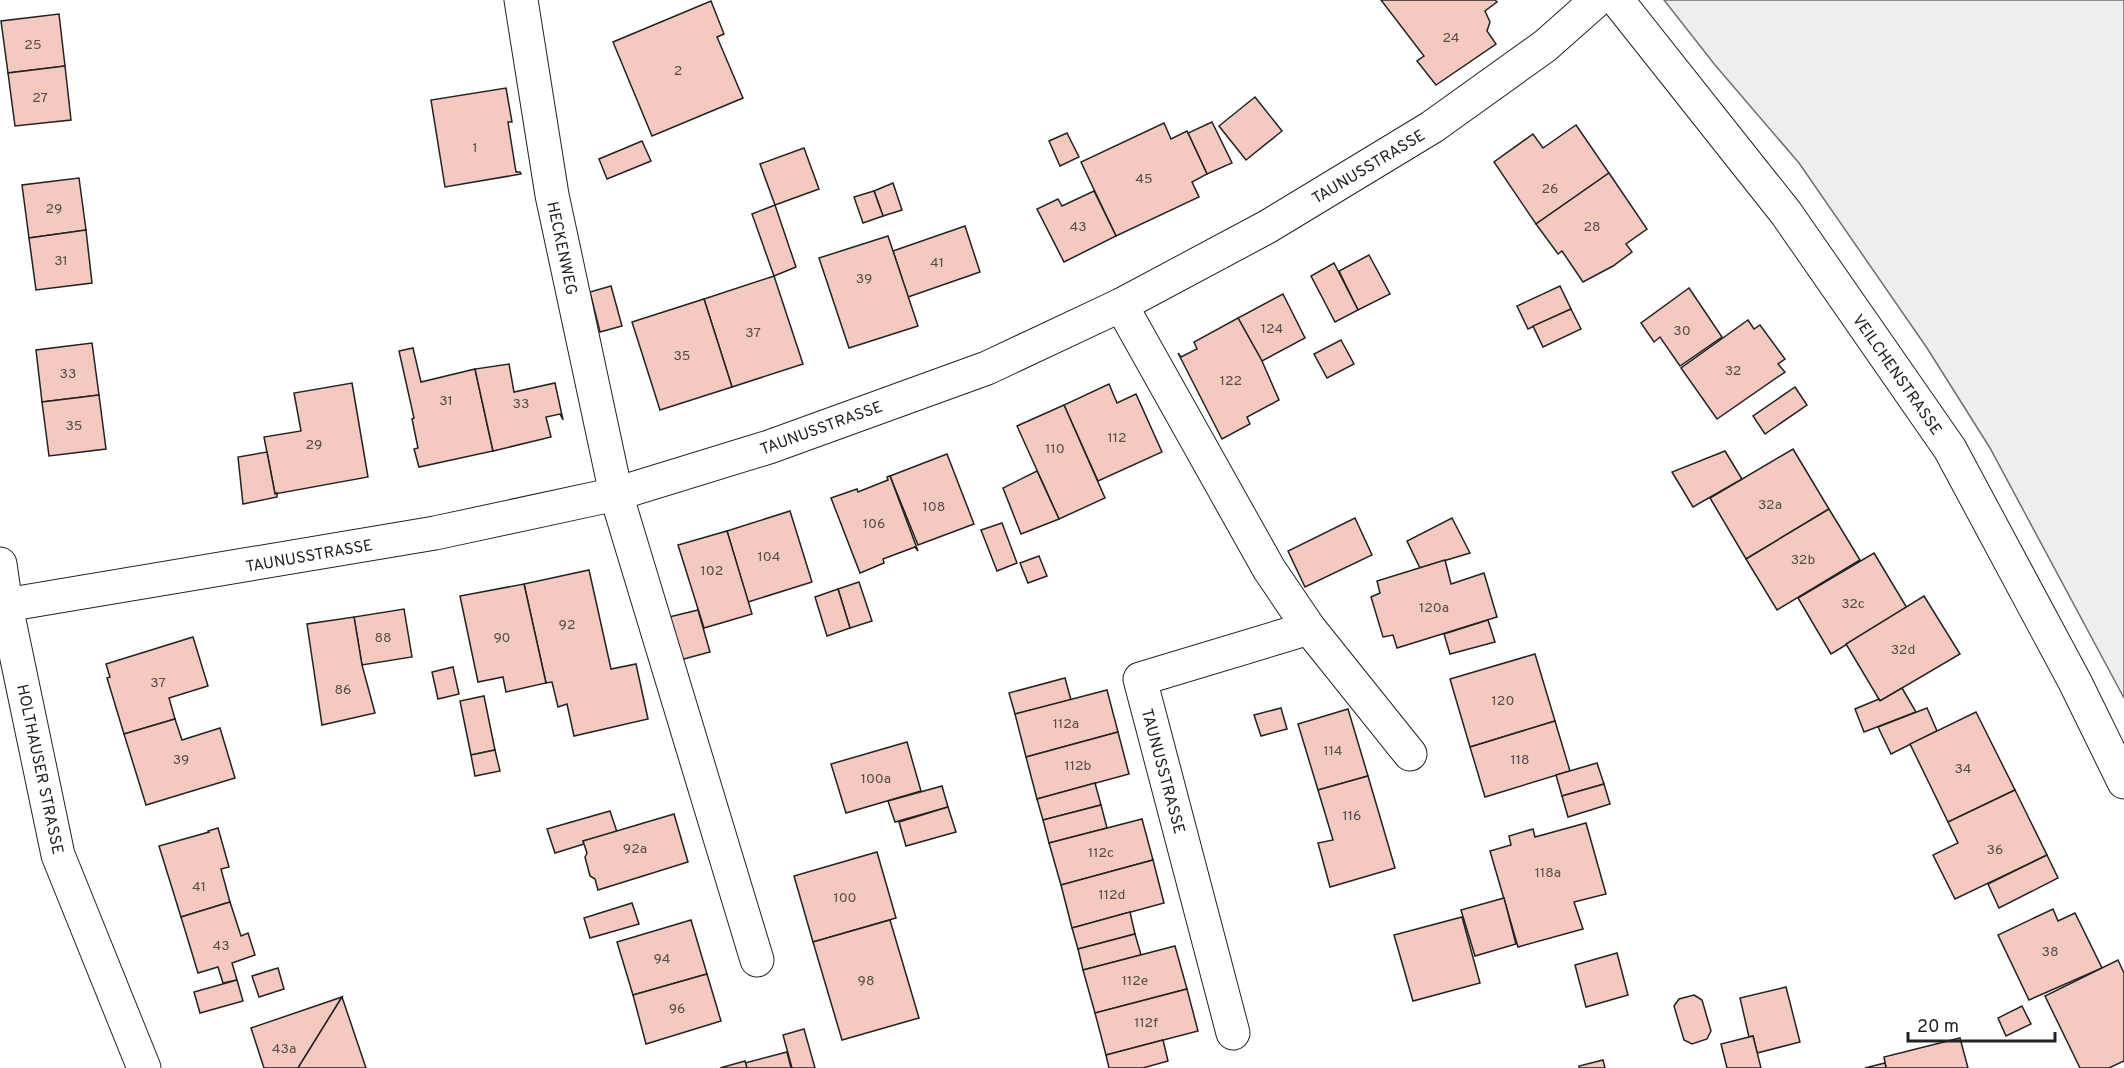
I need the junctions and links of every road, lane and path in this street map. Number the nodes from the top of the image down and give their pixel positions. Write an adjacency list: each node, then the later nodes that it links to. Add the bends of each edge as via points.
1 (521, 0): 5 (street, HECKENWEG, via 552,195)
2 (1597, 0): 4 (street, TAUNUSSTRASSE, via 1545,46 1432,127 1267,227)
3 (1617, 0): 10 (street, VEILCHENSTRASSE, via 1786,213 1950,449)
4 (1121, 305): 5 (street, TAUNUSSTRASSE, via 976,372 769,447); 8 (street, via 1269,569)
5 (616, 494): 7 (street, TAUNUSSTRASSE, via 435,534); 11 (street)
6 (0, 564): 7 (street, HOLTHAUSER STRASSE)
7 (3, 606): 13 (street, HOLTHAUSER STRASSE, via 57,855)
8 (1309, 628): 9 (street); 12 (street, TAUNUSSTRASSE, via 1140,679)
9 (1410, 754)
10 (2124, 782)
11 (757, 960)
12 (1233, 1033)
13 (144, 1068)

